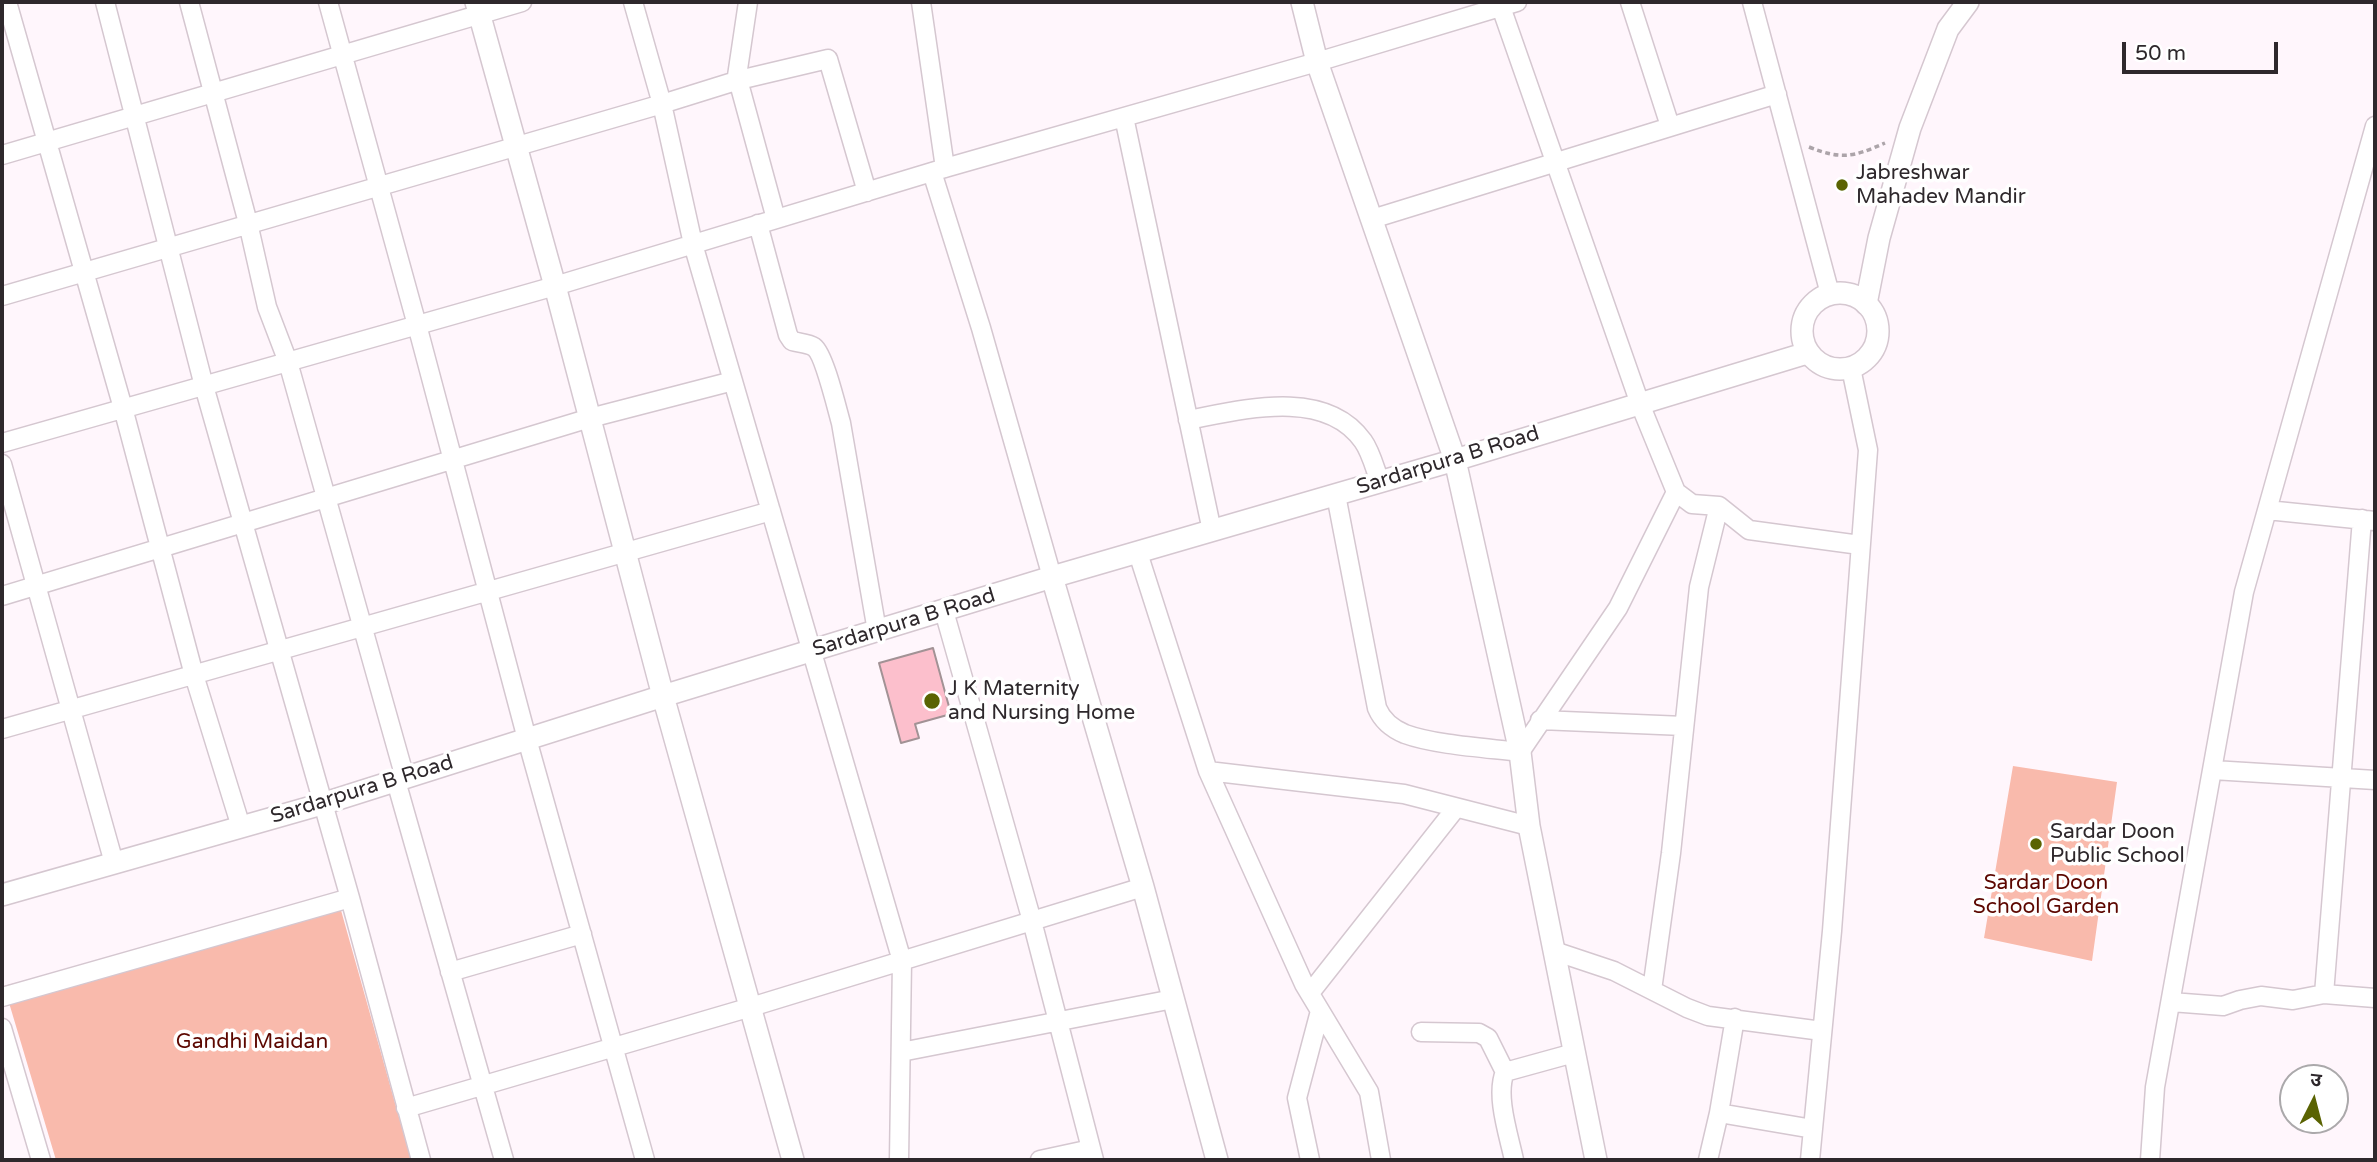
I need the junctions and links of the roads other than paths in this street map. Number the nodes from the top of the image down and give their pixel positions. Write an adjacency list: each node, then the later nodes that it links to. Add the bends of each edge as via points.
1 (7, 2): 25 (street)
2 (105, 2): 21 (street)
3 (188, 2): 18 (street)
4 (328, 2): 15 (street)
5 (522, 2): 14 (street)
6 (633, 2): 20 (street)
7 (748, 2): 17 (street)
8 (921, 2): 29 (street)
9 (1302, 2): 16 (street)
10 (1630, 2): 23 (street)
11 (1752, 2): 19 (street)
12 (1968, 2): 42 (street, via 1948,29 1910,128)
13 (1509, 4): 16 (street); 28 (street)
14 (478, 8): 15 (street); 26 (street)
15 (342, 55): 18 (street); 30 (street)
16 (1317, 62): 22 (street); 33 (street)
17 (739, 80): 20 (street); 31 (street, via 828,59); 32 (street)
18 (213, 92): 21 (street); 34 (street)
19 (1777, 94): 23 (street); 40 (street)
20 (662, 104): 26 (street); 36 (street)
21 (135, 115): 25 (street); 37 (street)
22 (1124, 117): 29 (street); 52 (street)
23 (1670, 126): 28 (street)
24 (2375, 126): 62 (street)
25 (48, 142): 27 (street); 38 (street)
26 (517, 147): 30 (street); 39 (street)
27 (2, 155)
28 (1555, 161): 33 (street); 49 (street)
29 (938, 170): 31 (street); 71 (street)
30 (379, 187): 34 (street); 43 (street)
31 (867, 192): 32 (street)
32 (776, 219): 35 (street)
33 (1371, 219): 55 (street)
34 (248, 223): 37 (street); 45 (street, via 267,307)
35 (758, 225): 36 (street); 77 (street, via 788,335 792,341 818,349 833,395)
36 (694, 244): 39 (street); 47 (street)
37 (168, 246): 38 (street); 48 (street)
38 (85, 272): 41 (street); 50 (street)
39 (555, 286): 43 (street); 51 (street)
40 (1830, 294): 42 (street, via 1855,296); 44 (street, via 1818,299 1803,317 1802,341)
41 (2, 296)
42 (1866, 304): 46 (street, via 1878,327 1877,340 1873,352)
43 (418, 325): 45 (street); 54 (street)
44 (1807, 353): 46 (street, via 1826,368); 49 (street, Sardarpura B Road)
45 (288, 362): 48 (street); 60 (street)
46 (1850, 368): 67 (street, via 1867,450)
47 (733, 381): 51 (street); 63 (street)
48 (204, 386): 50 (street); 65 (street)
49 (1640, 404): 55 (street, Sardarpura B Road); 58 (street)
50 (123, 408): 53 (street); 68 (street)
51 (590, 418): 54 (street); 69 (street)
52 (1188, 420): 57 (street, via 1283,405 1332,416 1364,442); 66 (street)
53 (2, 443)
54 (453, 459): 60 (street); 73 (street)
55 (1455, 460): 57 (street, Sardarpura B Road); 87 (street)
56 (2, 464): 72 (street)
57 (1380, 482): 59 (street, Sardarpura B Road)
58 (1676, 492): 61 (street, via 1692,504); 83 (street, via 1618,608)
59 (1336, 495): 66 (street, Sardarpura B Road); 87 (street, via 1381,717 1415,737)
60 (325, 498): 65 (street); 76 (street)
61 (1719, 506): 67 (street, via 1749,530); 84 (street, via 1699,587)
62 (2267, 510): 64 (street); 88 (street, via 2244,592)
63 (771, 512): 69 (street); 78 (street)
64 (2369, 520): 90 (street)
65 (243, 523): 68 (street); 79 (street)
66 (1212, 531): 70 (street, Sardarpura B Road)
67 (1860, 545): 118 (street)
68 (159, 548): 72 (street); 80 (street)
69 (625, 551): 73 (street); 81 (street)
70 (1138, 553): 71 (street, Sardarpura B Road); 89 (street)
71 (1052, 577): 75 (street, Sardarpura B Road); 98 (street)
72 (36, 585): 74 (street); 82 (street)
73 (488, 591): 76 (street); 86 (street)
74 (2, 596)
75 (944, 611): 77 (street, Sardarpura B Road); 101 (street)
76 (361, 628): 79 (street); 91 (street)
77 (877, 631): 78 (street, Sardarpura B Road)
78 (812, 651): 81 (street, Sardarpura B Road); 104 (street)
79 (279, 652): 80 (street); 93 (street)
80 (194, 676): 82 (street); 96 (street)
81 (663, 696): 86 (street, Sardarpura B Road); 113 (street)
82 (70, 710): 85 (street); 97 (street)
83 (1540, 720): 84 (street); 87 (street)
84 (1684, 726): 106 (street)
85 (2, 729)
86 (527, 739): 91 (street, Sardarpura B Road); 102 (street)
87 (1520, 752): 95 (street)
88 (2213, 770): 90 (street); 112 (street)
89 (1208, 771): 94 (street, via 1404,794); 107 (street)
90 (2341, 778): 92 (street); 108 (street)
91 (400, 779): 93 (street, Sardarpura B Road); 105 (street)
92 (2375, 780)
93 (322, 804): 96 (street, Sardarpura B Road); 100 (street)
94 (1456, 808): 95 (street); 107 (street)
95 (1529, 826): 103 (street)
96 (241, 827): 97 (street, Sardarpura B Road)
97 (114, 863): 99 (street, Sardarpura B Road)
98 (1143, 887): 101 (street); 111 (street)
99 (2, 895)
100 (350, 898): 109 (street); 125 (street)
101 (1032, 921): 104 (street); 116 (street)
102 (582, 934): 105 (street); 120 (street)
103 (1554, 951): 106 (street, via 1614,971); 122 (street)
104 (902, 961): 113 (street); 121 (street)
105 (450, 972): 124 (street)
106 (1652, 990): 115 (street, via 1695,1012)
107 (1310, 993): 114 (street)
108 (2324, 994): 110 (street); 112 (street, via 2293,1000 2261,996 2222,1006)
109 (2, 997)
110 (2375, 998)
111 (1173, 999): 116 (street); 136 (street)
112 (2171, 1002): 143 (street, via 2155,1087)
113 (751, 1007): 120 (street); 133 (street)
114 (1320, 1011): 137 (street, via 1297,1098); 138 (street, via 1369,1092)
115 (1735, 1018): 118 (street); 126 (street)
116 (1058, 1023): 121 (street); 128 (street)
117 (2, 1028): 129 (street)
118 (1822, 1031): 127 (street)
119 (1421, 1032): 123 (street, via 1479,1033 1488,1038)
120 (613, 1046): 124 (street); 132 (street)
121 (901, 1052): 134 (street)
122 (1574, 1053): 123 (street); 140 (street)
123 (1505, 1072): 139 (street, via 1501,1095)
124 (483, 1086): 125 (street); 131 (street)
125 (406, 1108): 130 (street)
126 (1719, 1114): 127 (street); 141 (street)
127 (1813, 1129): 142 (street)
128 (1092, 1155): 135 (street)
129 (41, 1160)
130 (421, 1160)
131 (504, 1160)
132 (645, 1160)
133 (793, 1160)
134 (899, 1160)
135 (1040, 1160)
136 (1217, 1160)
137 (1310, 1160)
138 (1381, 1160)
139 (1514, 1160)
140 (1596, 1160)
141 (1709, 1160)
142 (1810, 1160)
143 (2150, 1160)

